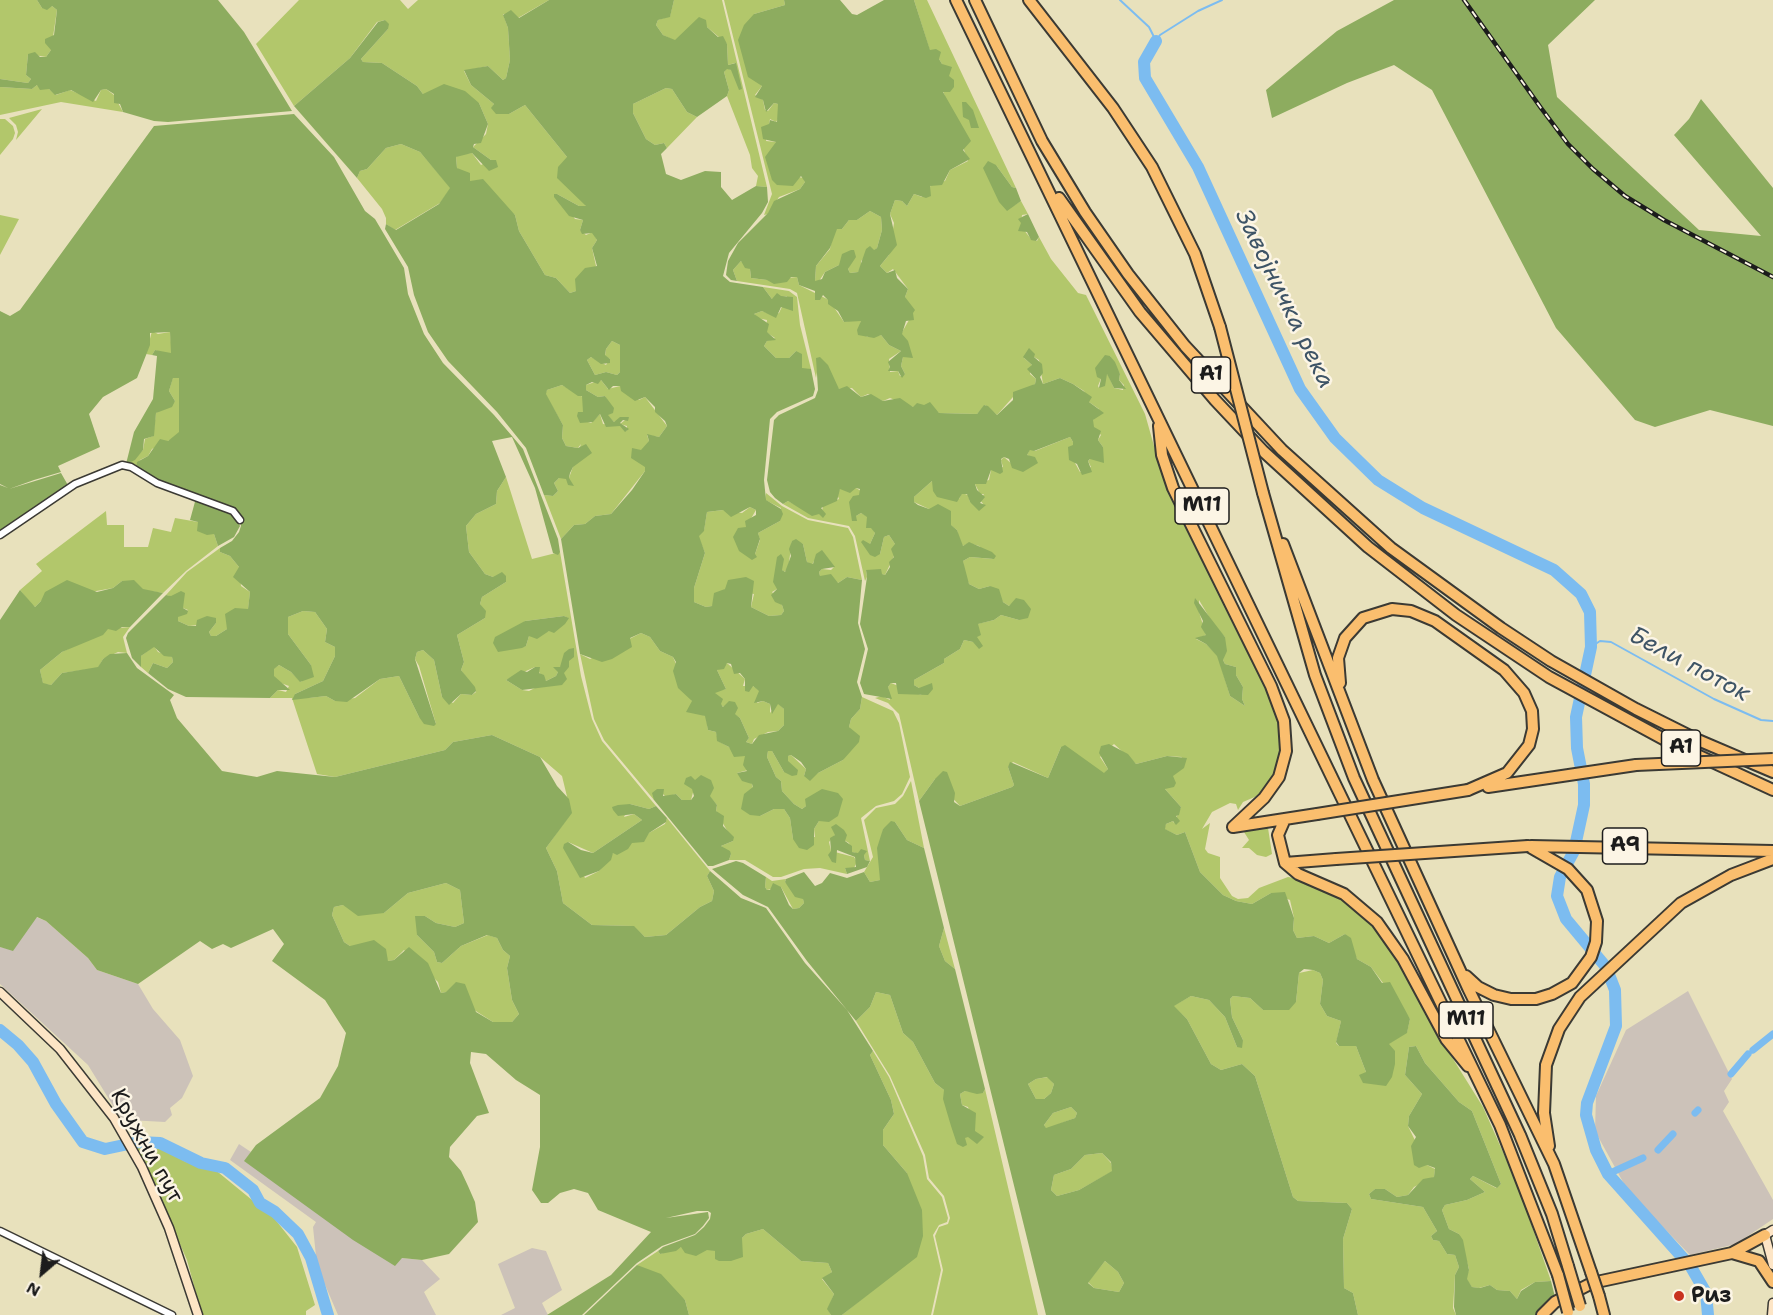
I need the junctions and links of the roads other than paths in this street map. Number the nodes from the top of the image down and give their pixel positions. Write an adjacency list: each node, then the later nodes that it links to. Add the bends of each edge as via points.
1 (956, 0): 4 (highway, A1)
2 (975, 0): 11 (highway, A1, via 1062,177 1128,274 1185,346 1258,427 1360,522 1450,593 1551,661 1698,740)
3 (1029, 0): 6 (highway, bridge, via 1087,73 1152,167 1195,254 1220,327)
4 (1036, 162): 5 (highway); 13 (highway, A1, via 1140,312 1257,445 1322,507 1397,570 1549,677 1679,747)
5 (1158, 416): 14 (highway, via 1162,455 1173,488 1271,686 1284,721 1286,751 1279,777 1264,798 1233,827); 21 (highway, M11)
6 (1268, 515): 9 (highway, via 1306,602); 29 (highway, M11, bridge, via 1315,675 1353,778 1521,1134 1552,1214)
7 (240, 520): 8 (street, via 233,511 157,483 122,465 75,484)
8 (0, 535)
9 (1347, 715): 12 (highway, via 1338,672 1341,646 1357,623 1381,610 1403,608 1435,621 1504,670 1524,693 1533,720 1526,753 1507,773); 19 (highway, via 1391,822)
10 (1773, 759): 12 (highway, bridge, via 1636,765)
11 (1773, 772)
12 (1468, 790): 14 (highway, bridge)
13 (1773, 790)
14 (1286, 819): 18 (highway, via 1278,835)
15 (1528, 846): 16 (highway, A9); 18 (highway, A9, bridge); 19 (highway, via 1568,868 1592,899 1597,936 1591,957 1566,987 1544,997 1511,999 1478,987)
16 (1773, 851)
17 (1773, 859): 22 (highway, via 1731,875 1682,903 1597,979 1565,1018 1546,1065 1544,1113)
18 (1285, 863): 21 (highway, via 1298,874 1344,894 1377,922 1403,958 1446,1039)
19 (1456, 961): 22 (highway)
20 (0, 992): 32 (main road, Кружни пут, via 36,1023 77,1069 124,1136 170,1228)
21 (1476, 1074): 30 (highway, M11, bridge, via 1515,1161)
22 (1554, 1164): 34 (highway, bridge)
23 (0, 1231): 31 (street)
24 (1770, 1236): 25 (highway); 26 (main road)
25 (1732, 1252): 27 (highway, via 1759,1261); 33 (highway, via 1592,1283 1555,1302)
26 (1773, 1265)
27 (1773, 1282)
28 (1773, 1303): 35 (main road)
29 (1581, 1311)
30 (1569, 1313)
31 (172, 1315)
32 (198, 1315)
33 (1542, 1315)
34 (1604, 1315)
35 (1772, 1315)

